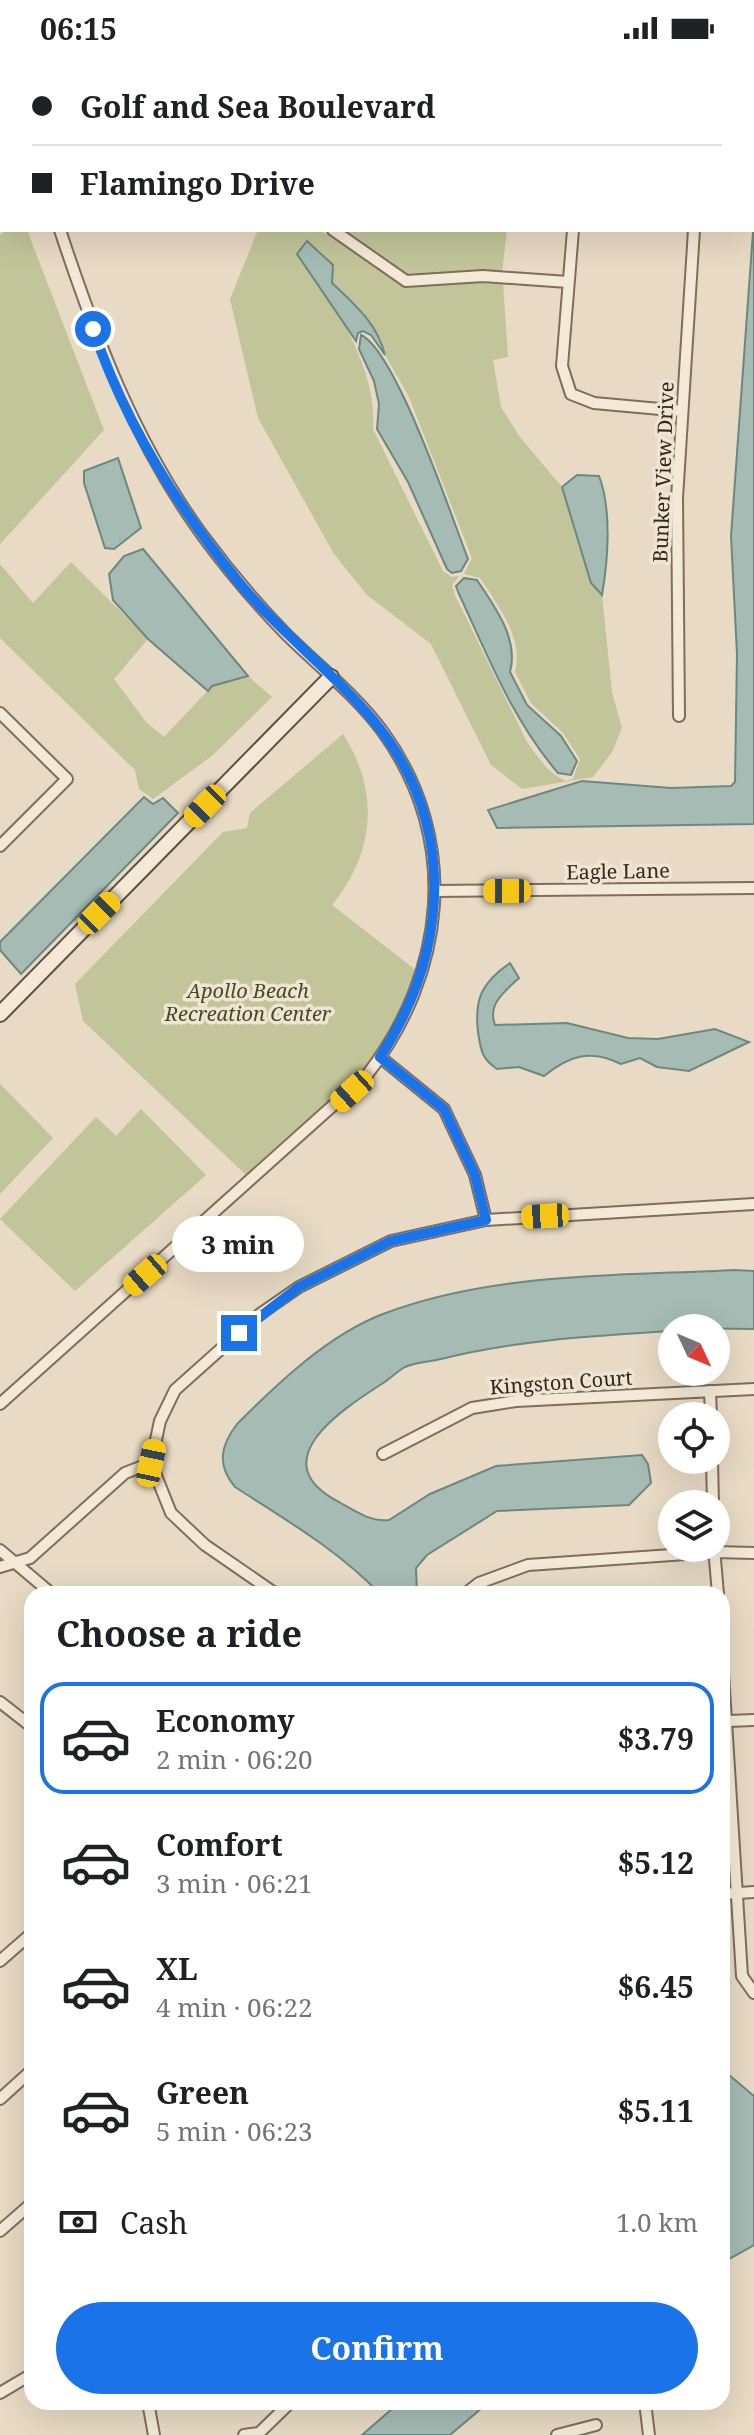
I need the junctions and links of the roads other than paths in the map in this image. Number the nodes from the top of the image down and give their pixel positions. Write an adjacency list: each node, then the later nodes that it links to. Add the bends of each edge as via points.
1 (61, 232): 7 (street, via 103,357 158,467 239,582)
2 (336, 232): 5 (street, via 406,281 483,276)
3 (573, 232): 5 (street)
4 (694, 232): 6 (street, Bunker View Drive)
5 (568, 282): 6 (street, via 562,366 571,394 594,403)
6 (682, 411): 9 (street, Bunker View Drive, via 677,498)
7 (331, 677): 12 (street, via 371,717 406,771 430,840); 13 (street)
8 (0, 713): 10 (street, via 67,779)
9 (679, 716)
10 (0, 846)
11 (754, 888): 12 (street, Eagle Lane)
12 (435, 891): 14 (street, via 427,961 409,1008)
13 (0, 1014)
14 (380, 1057): 16 (street, via 444,1109 475,1175); 20 (street, via 352,1091)
15 (754, 1204): 16 (street)
16 (486, 1220): 22 (street, via 391,1241 299,1287 260,1314 175,1390 160,1421)
17 (754, 1389): 18 (street, Kingston Court)
18 (710, 1391): 19 (street); 21 (street, Kingston Court, via 472,1408)
19 (710, 1402)
20 (0, 1404)
21 (383, 1454)
22 (151, 1463): 28 (street, via 125,1473 30,1558); 31 (street, via 171,1513 205,1545)
23 (0, 1550): 28 (street)
24 (730, 1551): 25 (street)
25 (754, 1553)
26 (658, 1555): 32 (street, via 528,1565)
27 (715, 1562): 33 (street)
28 (13, 1563): 29 (street); 30 (street)
29 (0, 1567)
30 (42, 1586)
31 (264, 1586)
32 (475, 1586)
33 (717, 1586)
34 (0, 1702): 36 (street)
35 (754, 1720): 37 (street)
36 (24, 1721)
37 (730, 1721)
38 (730, 1755): 40 (street)
39 (754, 1892): 40 (street)
40 (738, 1893): 41 (street); 44 (street, via 742,1976)
41 (730, 1894)
42 (24, 1940): 43 (street)
43 (0, 1961)
44 (754, 1993)
45 (24, 2077): 46 (street)
46 (0, 2099)
47 (24, 2210): 48 (street)
48 (0, 2231)
49 (24, 2379): 50 (street)
50 (0, 2393)
51 (149, 2410): 55 (street)
52 (283, 2410): 56 (street, via 259,2433)
53 (646, 2410): 58 (street)
54 (596, 2425): 57 (street)
55 (154, 2435)
56 (244, 2435)
57 (557, 2435)
58 (649, 2435)

